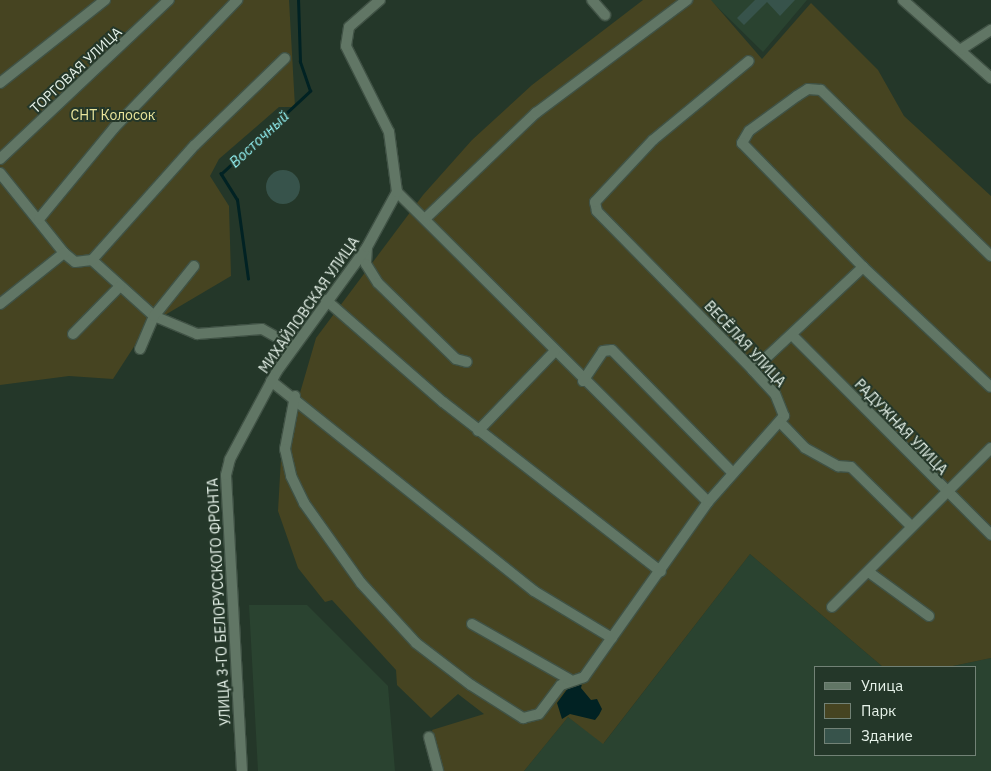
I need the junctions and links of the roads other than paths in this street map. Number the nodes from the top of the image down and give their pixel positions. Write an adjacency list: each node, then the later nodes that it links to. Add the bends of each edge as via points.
1 (105, 0): 14 (street)
2 (169, 0): 15 (street, ТОРГОВАЯ УЛИЦА)
3 (237, 0): 19 (street, via 114,128)
4 (380, 0): 17 (street, via 350,27 346,46 389,132)
5 (592, 0): 8 (street)
6 (687, 0): 18 (street, via 536,113)
7 (903, 0): 10 (street)
8 (605, 15)
9 (991, 30): 10 (street)
10 (960, 50): 13 (street)
11 (285, 58): 23 (street, via 195,145)
12 (749, 61): 36 (street, ВЕСЁЛАЯ УЛИЦА, via 653,140 595,202 597,211)
13 (991, 78)
14 (0, 83)
15 (0, 159)
16 (2, 178): 19 (street)
17 (398, 192): 18 (street); 20 (street, МИХАЙЛОВСКАЯ УЛИЦА)
18 (426, 217): 34 (street)
19 (39, 219): 21 (street)
20 (367, 247): 27 (street, МИХАЙЛОВСКАЯ УЛИЦА); 35 (street, via 366,264 378,284 456,359)
21 (64, 253): 23 (street, via 75,262); 28 (street)
22 (991, 256): 25 (street, via 821,90 808,89 748,131 742,143)
23 (92, 260): 26 (street)
24 (194, 266): 29 (street)
25 (863, 267): 31 (street); 39 (street)
26 (120, 286): 29 (street); 30 (street)
27 (326, 300): 32 (street, МИХАЙЛОВСКАЯ УЛИЦА); 42 (street)
28 (0, 304)
29 (154, 316): 32 (street, via 196,334 262,329); 33 (street)
30 (73, 334)
31 (793, 336): 36 (street); 46 (street, РАДУЖНАЯ УЛИЦА)
32 (294, 347): 37 (street, МИХАЙЛОВСКАЯ УЛИЦА)
33 (140, 349)
34 (554, 352): 38 (street); 42 (street)
35 (467, 362)
36 (753, 370): 41 (street, ВЕСЁЛАЯ УЛИЦА, via 784,409)
37 (271, 380): 40 (street); 43 (street, МИХАЙЛОВСКАЯ УЛИЦА)
38 (583, 381): 45 (street, via 602,351 612,350); 47 (street)
39 (990, 384)
40 (295, 396): 55 (street, via 534,591); 56 (street, via 285,449 304,503 362,583 416,643 523,718 539,714)
41 (780, 422): 45 (street); 48 (street, via 805,448 838,466 851,467)
42 (478, 431): 50 (street)
43 (242, 434): 58 (street, УЛИЦА 3-ГО БЕЛОРУССКОГО ФРОНТА, via 226,475)
44 (991, 448): 46 (street)
45 (732, 472): 47 (street)
46 (946, 492): 48 (street); 49 (street, РАДУЖНАЯ УЛИЦА)
47 (708, 502): 50 (street)
48 (910, 524): 51 (street)
49 (991, 535)
50 (661, 572): 55 (street)
51 (870, 573): 52 (street); 53 (street)
52 (832, 607)
53 (929, 616)
54 (472, 624): 56 (street)
55 (612, 638): 56 (street, via 584,677)
56 (569, 679)
57 (429, 737): 59 (street)
58 (242, 771)
59 (438, 771)

